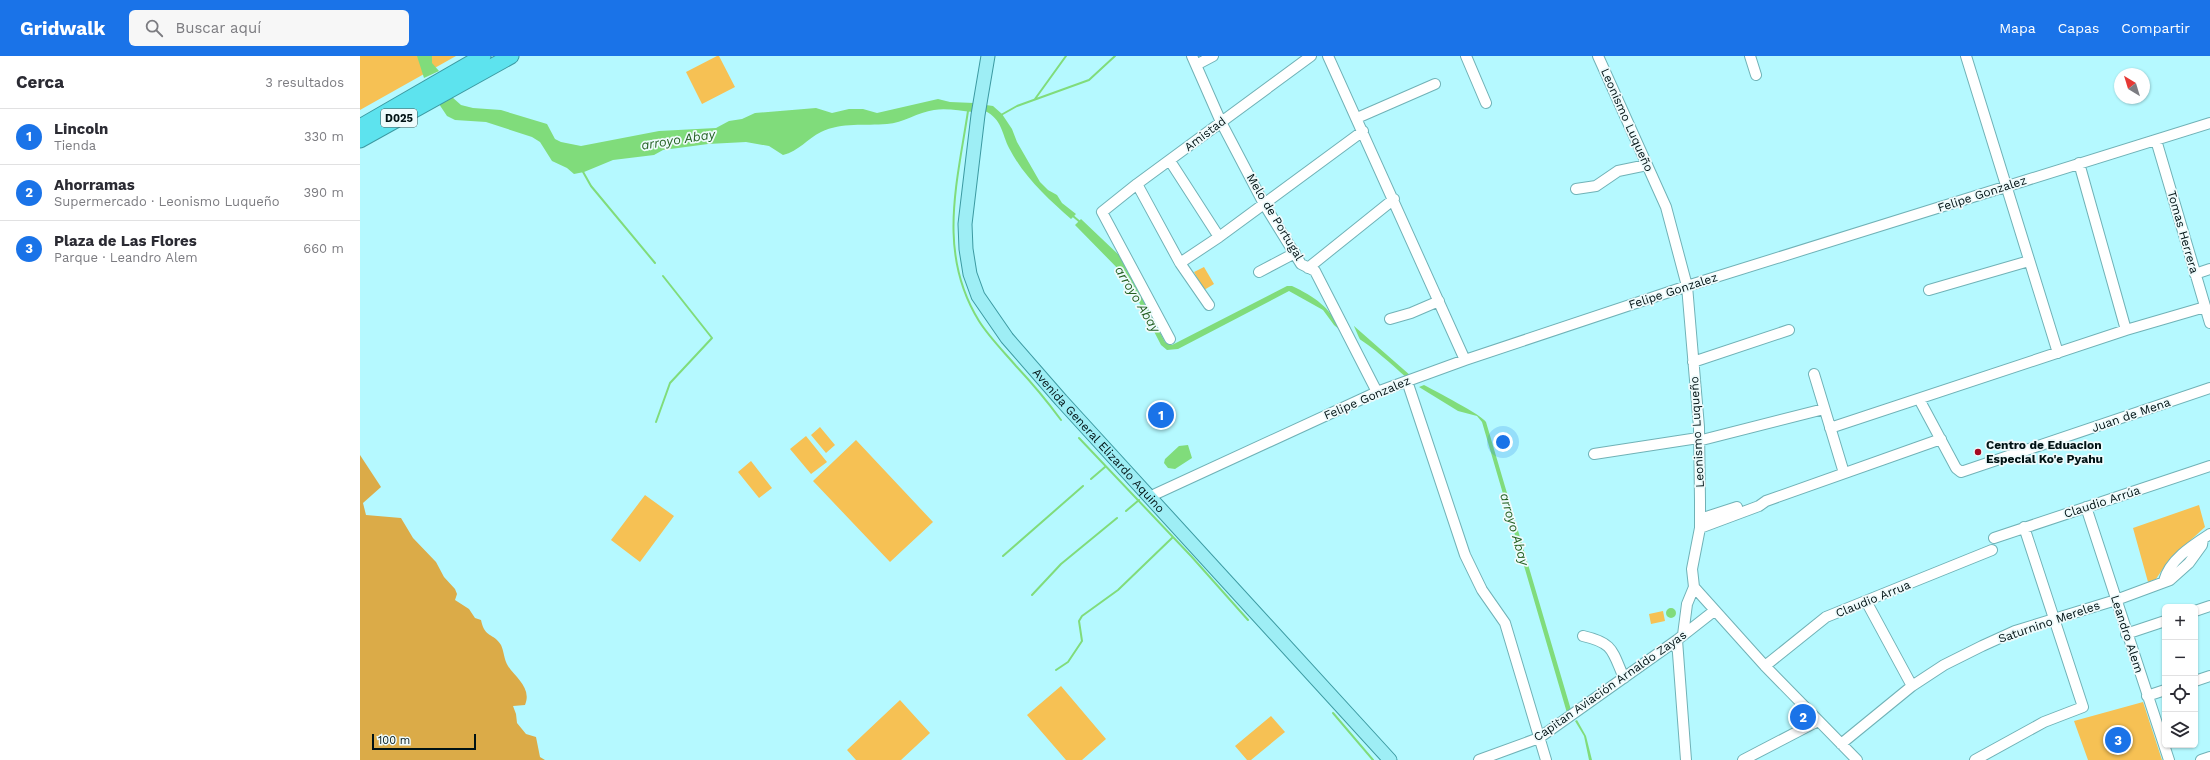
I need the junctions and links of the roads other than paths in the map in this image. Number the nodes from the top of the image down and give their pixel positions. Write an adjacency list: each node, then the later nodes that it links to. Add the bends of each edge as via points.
1 (483, 56): 14 (highway, D025)
2 (511, 56): 14 (highway, D025)
3 (988, 56): 64 (main road, Avenida General Elizardo Aquino, via 978,115 965,230 970,274 978,296 1007,338)
4 (1213, 56): 11 (street)
5 (1311, 56): 17 (street, Amistad)
6 (1328, 56): 16 (street)
7 (1466, 56): 15 (street)
8 (1598, 56): 25 (street, Leonismo Luqueño)
9 (1750, 56): 12 (street)
10 (1966, 56): 27 (street)
11 (1194, 61): 17 (street, Melo de Portugal)
12 (1756, 75)
13 (1435, 84): 16 (street)
14 (439, 88): 19 (highway, D025); 21 (highway, D025)
15 (1486, 103)
16 (1357, 118): 20 (street)
17 (1221, 122): 23 (street, Amistad); 30 (street, Melo de Portugal)
18 (2210, 123): 22 (street, Felipe Gonzalez)
19 (360, 127)
20 (1363, 131): 29 (street); 30 (street)
21 (360, 140)
22 (2156, 140): 24 (street, Felipe Gonzalez); 38 (street, Tomas Herrera)
23 (1170, 161): 26 (street, Amistad); 31 (street)
24 (2079, 163): 27 (street, Felipe Gonzalez); 47 (street)
25 (1647, 165): 28 (street, via 1618,171 1596,186); 39 (street, Leonismo Luqueño, via 1666,207)
26 (1137, 184): 34 (street); 48 (street, Amistad, via 1102,214)
27 (2006, 186): 33 (street); 39 (street, Felipe Gonzalez)
28 (1576, 189)
29 (1394, 199): 35 (street); 41 (street)
30 (1264, 204): 31 (street); 32 (street, Melo de Portugal)
31 (1219, 237): 34 (street)
32 (1295, 253): 35 (street, Melo de Portugal, via 1301,264); 37 (street)
33 (2029, 261): 40 (street); 49 (street)
34 (1180, 263): 42 (street)
35 (1308, 268): 55 (street, Melo de Portugal, via 1315,271)
36 (2210, 269): 38 (street)
37 (1260, 272)
38 (2195, 274): 43 (street, Tomas Herrera)
39 (1687, 286): 50 (street, Felipe Gonzalez); 51 (street, Leonismo Luqueño)
40 (1929, 290)
41 (1439, 301): 44 (street, via 1412,314); 50 (street)
42 (1209, 305)
43 (2205, 307): 45 (street, Tomas Herrera); 47 (street)
44 (1390, 319)
45 (2210, 323)
46 (1789, 330): 51 (street)
47 (2126, 330): 49 (street)
48 (1170, 339)
49 (2058, 353): 56 (street)
50 (1465, 360): 53 (street, Felipe Gonzalez)
51 (1693, 362): 59 (street, Leonismo Luqueño)
52 (1814, 374): 57 (street)
53 (1407, 382): 55 (street, Felipe Gonzalez); 90 (street, via 1465,555 1482,590 1505,624)
54 (2210, 388): 60 (street, Juan de Mena, via 1962,472 1956,468)
55 (1377, 392): 64 (street, Felipe Gonzalez)
56 (1919, 399): 58 (street); 60 (street)
57 (1824, 409): 58 (street); 59 (street)
58 (1830, 428): 63 (street)
59 (1698, 439): 61 (street); 66 (street, Leonismo Luqueño)
60 (1941, 439): 63 (street)
61 (1594, 454)
62 (2210, 466): 65 (street, Claudio Arrúa)
63 (1844, 473): 66 (street, via 1766,501 1759,506)
64 (1149, 496): 93 (main road, Avenida General Elizardo Aquino)
65 (2086, 507): 67 (street, Claudio Arrúa); 72 (street, Leandro Alem)
66 (1700, 523): 71 (street, Leonismo Luqueño, via 1692,569)
67 (2024, 527): 69 (street, Claudio Arrúa); 77 (street)
68 (2207, 537): 72 (street, Saturnino Mereles, via 2198,541 2182,555 2166,574 2164,581)
69 (1994, 538)
70 (1992, 550): 73 (street, Claudio Arrua)
71 (1694, 587): 76 (street); 81 (street, via 1687,604)
72 (2116, 600): 77 (street, Saturnino Mereles); 79 (street, Leandro Alem)
73 (1866, 601): 82 (street, Claudio Arrua, via 1826,617); 86 (street)
74 (2210, 606): 75 (street)
75 (2198, 610)
76 (1714, 611): 81 (street, Capitan Aviación Arnaldo Zayas); 82 (street)
77 (2054, 618): 86 (street, Saturnino Mereles, via 1982,646 1944,665); 99 (street, via 2083,707 2044,722)
78 (2162, 622): 79 (street)
79 (2126, 634): 88 (street, Leandro Alem)
80 (1583, 636): 84 (street, via 1607,644)
81 (1680, 638): 84 (street, Capitan Aviación Arnaldo Zayas); 96 (street)
82 (1765, 666): 89 (street)
83 (2210, 676): 85 (street)
84 (1624, 678): 90 (street, Capitan Aviación Arnaldo Zayas)
85 (2198, 680)
86 (1912, 686): 91 (street, Saturnino Mereles)
87 (2162, 691): 88 (street)
88 (2147, 696): 100 (street, Leandro Alem)
89 (1818, 721): 91 (street); 97 (street)
90 (1539, 738): 94 (street, Capitan Aviación Arnaldo Zayas); 95 (street)
91 (1841, 744): 98 (street)
92 (2210, 757): 101 (street)
93 (1390, 760)
94 (1479, 760)
95 (1546, 760)
96 (1686, 760)
97 (1743, 760)
98 (1857, 760)
99 (1974, 760)
100 (2169, 760)
101 (2201, 760)

